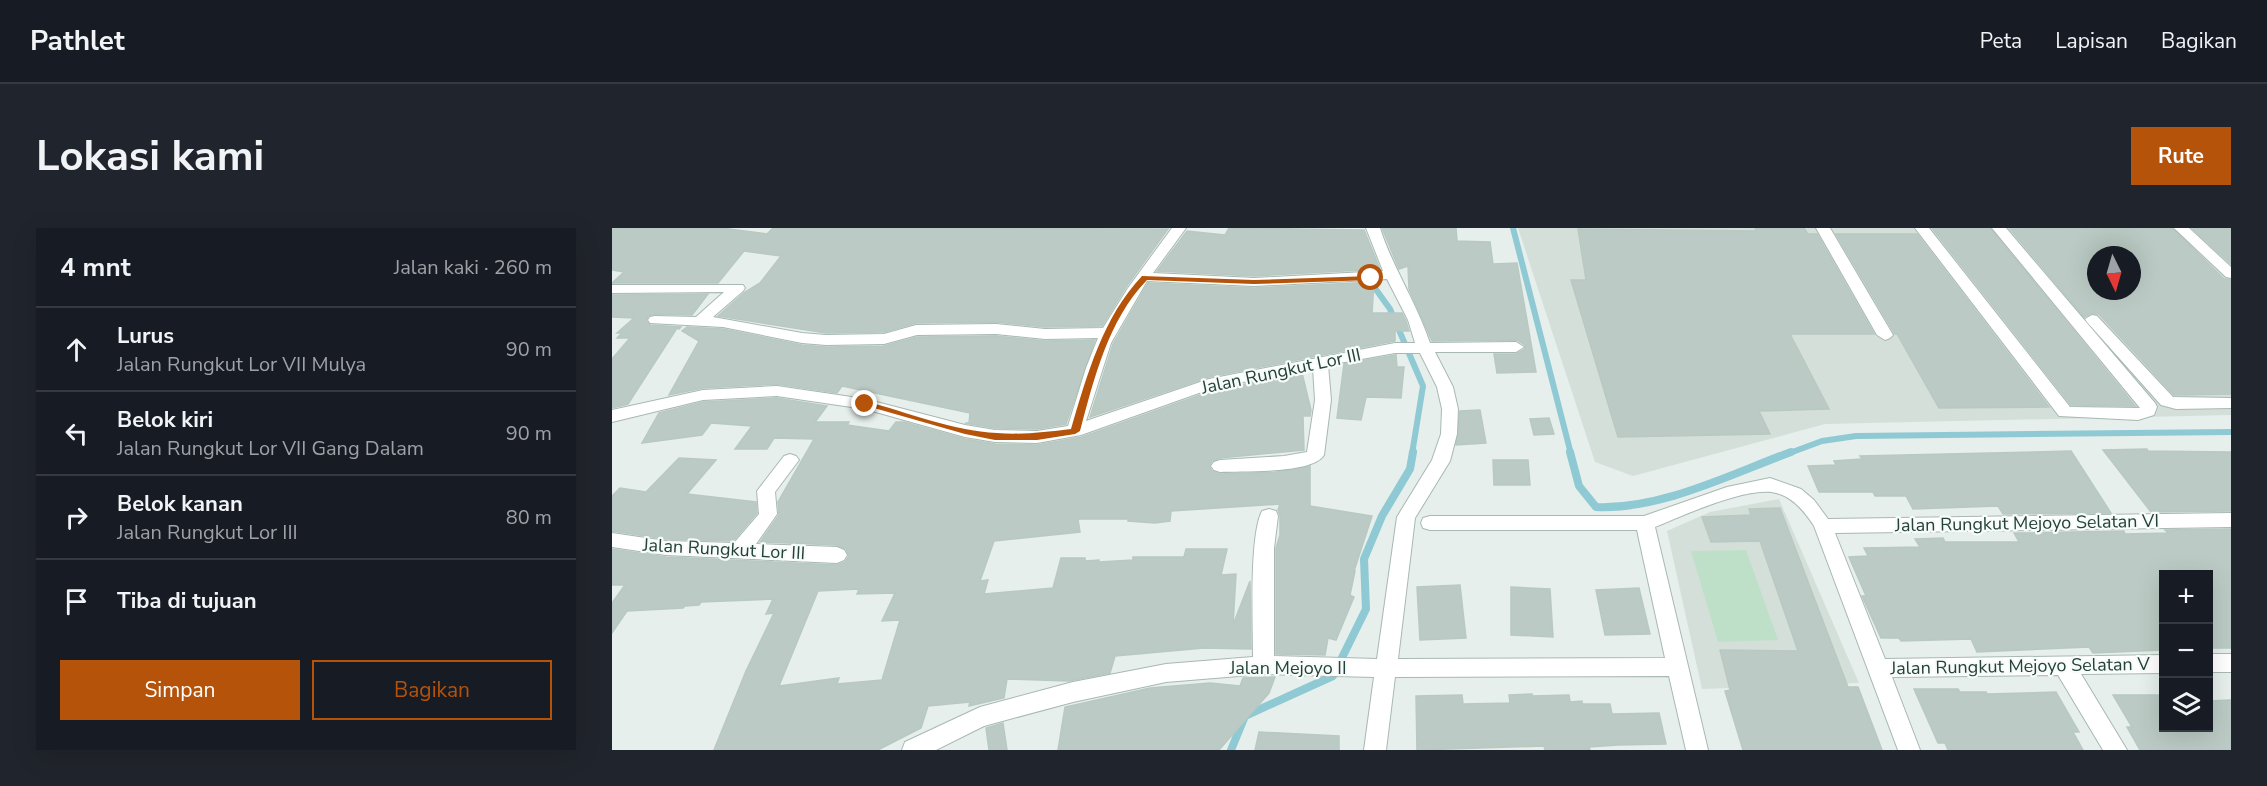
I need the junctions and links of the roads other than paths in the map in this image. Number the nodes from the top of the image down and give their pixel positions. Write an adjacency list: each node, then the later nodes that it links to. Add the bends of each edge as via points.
1 (1179, 228): 11 (street)
2 (1373, 228): 10 (street)
3 (1823, 228): 16 (street)
4 (1912, 228): 21 (street)
5 (1922, 228): 6 (street, via 2065,412 2148,411 2149,407)
6 (1999, 228)
7 (2011, 228): 20 (street, via 2161,397 2176,404)
8 (2181, 228): 9 (street)
9 (2231, 274)
10 (1393, 275): 11 (street, via 1254,282); 17 (street, via 1415,320)
11 (1145, 277): 15 (street)
12 (612, 289): 14 (street, via 738,288)
13 (656, 320): 14 (street)
14 (701, 320): 15 (street, via 826,340 884,339 916,330)
15 (1108, 333): 23 (street)
16 (1885, 335)
17 (1420, 347): 18 (street, Jalan Rungkut Lor III); 19 (street, Jalan Rungkut Lor III); 40 (street, via 1445,387 1450,409 1449,434 1441,461 1406,516)
18 (1516, 347)
19 (1320, 362): 23 (street, Jalan Rungkut Lor III, via 1209,384); 25 (street, via 1323,400 1315,456)
20 (2231, 403)
21 (2057, 414)
22 (612, 416): 23 (street, Jalan Rungkut Lor III, via 703,395 777,391 865,404 995,436 1037,437)
23 (1075, 431)
24 (790, 460): 32 (street, via 766,491 766,518)
25 (1220, 466)
26 (1269, 516): 37 (street, via 1264,548)
27 (2231, 520): 30 (street, Jalan Rungkut Mejoyo Selatan VI)
28 (1430, 523): 29 (street)
29 (1645, 523): 30 (street, via 1764,484 1806,501); 39 (street)
30 (1823, 526): 41 (street)
31 (612, 540): 32 (street, Jalan Rungkut Lor III, via 666,549)
32 (739, 550): 33 (street, Jalan Rungkut Lor III)
33 (837, 555)
34 (2213, 663): 35 (street)
35 (2231, 663)
36 (2159, 664): 38 (street, Jalan Rungkut Mejoyo Selatan V)
37 (1263, 665): 40 (street, Jalan Mejoyo II); 42 (street, Jalan Mejoyo II, via 1167,673 1073,692 980,717)
38 (2064, 665): 41 (street, Jalan Rungkut Mejoyo Selatan V); 46 (street)
39 (1677, 667): 40 (street, Jalan Mejoyo II); 44 (street)
40 (1386, 668): 43 (street)
41 (1876, 668): 45 (street)
42 (913, 750)
43 (1375, 750)
44 (1697, 750)
45 (1909, 750)
46 (2116, 750)

